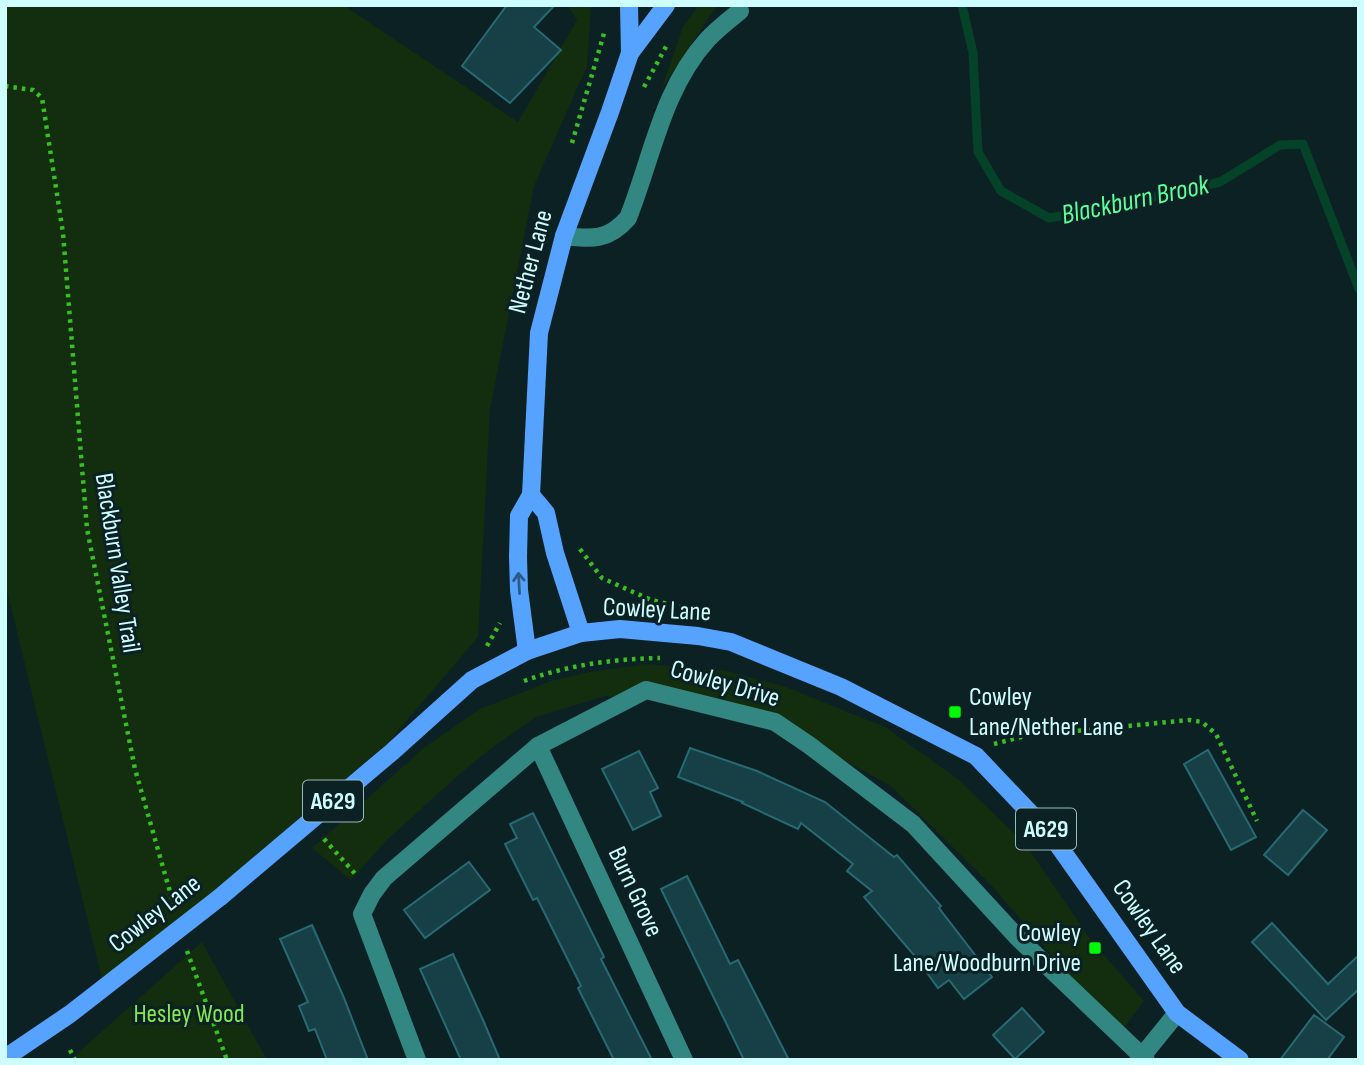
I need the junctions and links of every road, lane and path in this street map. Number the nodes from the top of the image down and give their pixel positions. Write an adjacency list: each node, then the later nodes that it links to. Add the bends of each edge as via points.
1 (629, 5): 5 (main road, Nether Lane)
2 (666, 5): 5 (main road, Nether Lane)
3 (740, 11): 8 (street, via 707,39 683,74 657,127 628,218 601,238)
4 (671, 37): 7 (path)
5 (630, 52): 8 (main road, Nether Lane)
6 (5, 86): 21 (path, Blackburn Valley Trail, via 33,90 41,98 63,233 87,529 135,769)
7 (641, 93)
8 (564, 236): 9 (main road, Nether Lane, via 539,333)
9 (531, 495): 12 (main road, via 546,513); 13 (main road, Nether Lane, one-way to 9, via 519,590 519,516)
10 (580, 549): 11 (path, via 602,578 651,600)
11 (682, 607)
12 (581, 633): 13 (main road, Cowley Lane / A629); 17 (main road, Cowley Lane / A629, via 621,629 731,642 841,687)
13 (527, 651): 19 (main road, Cowley Lane / A629, via 472,680)
14 (662, 658): 15 (path, via 613,659 550,671)
15 (517, 683)
16 (538, 746): 20 (street, Cowley Drive, via 384,878); 26 (street, Cowley Drive, via 646,690 775,722 913,824 1017,937); 30 (street, Burn Grove)
17 (976, 756): 18 (path, via 998,742 1025,736 1202,722 1216,734); 23 (main road, Cowley Lane / A629, via 1051,835)
18 (1257, 821)
19 (309, 822): 20 (path); 25 (main road, Cowley Lane / A629, via 70,1014)
20 (372, 894): 29 (street, via 362,914)
21 (177, 916)
22 (184, 941): 28 (path)
23 (1177, 1013): 26 (street); 31 (main road, Cowley Lane / A629)
24 (70, 1050): 27 (path)
25 (5, 1058)
26 (1142, 1059)
27 (75, 1060)
28 (227, 1060)
29 (417, 1060)
30 (684, 1060)
31 (1240, 1060)

